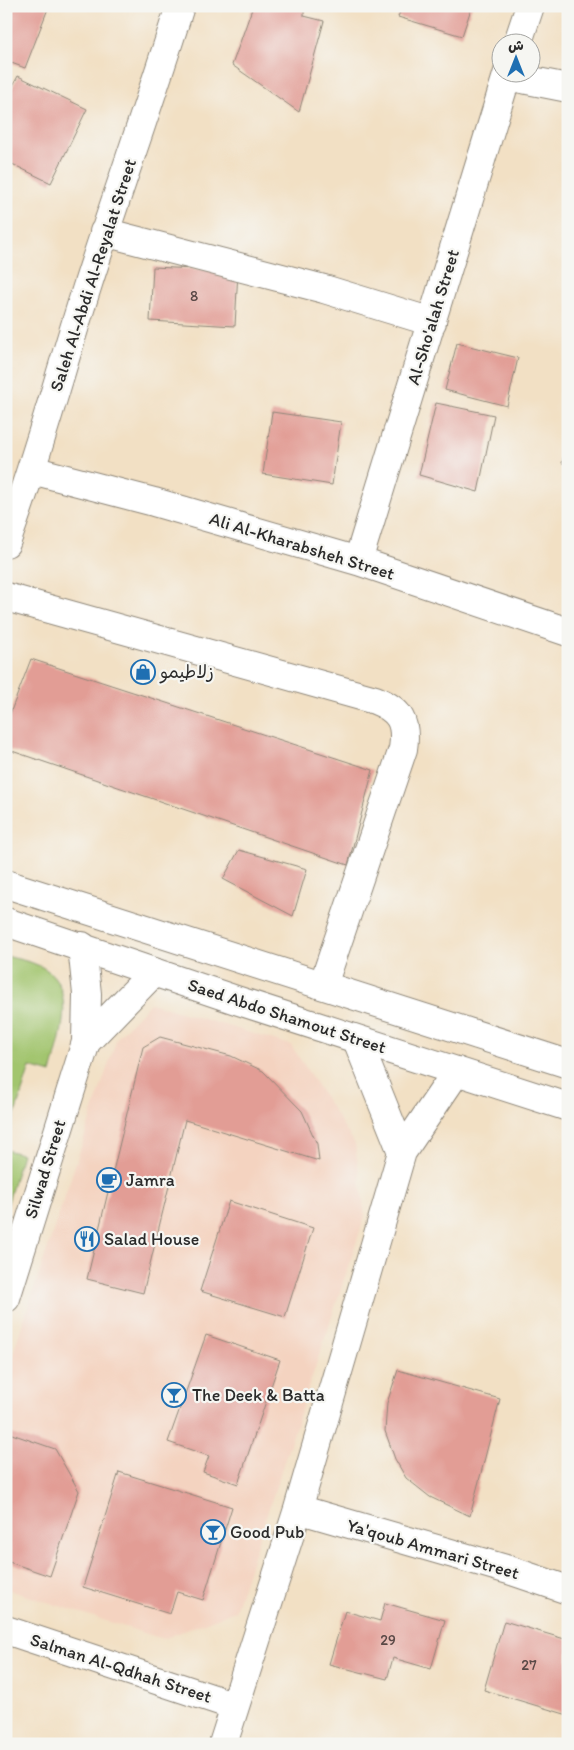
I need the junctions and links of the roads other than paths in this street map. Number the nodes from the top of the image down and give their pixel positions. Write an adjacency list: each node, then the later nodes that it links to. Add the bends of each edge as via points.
1 (180, 6): 7 (street, Saleh Al-Abdi Al-Reyalat Street)
2 (530, 6): 3 (street)
3 (521, 32)
4 (506, 82): 8 (street, Al-Sho'alah Street)
5 (542, 82): 6 (street)
6 (568, 88)
7 (104, 232): 8 (street, via 324,288); 9 (street, Saleh Al-Abdi Al-Reyalat Street)
8 (432, 322): 11 (street, Al-Sho'alah Street)
9 (32, 470): 10 (street, Saleh Al-Abdi Al-Reyalat Street); 11 (street, Ali Al-Kharabsheh Street)
10 (6, 543)
11 (358, 561): 13 (street, Ali Al-Kharabsheh Street)
12 (6, 598): 18 (street, via 374,700 389,706 401,718 405,733 403,749)
13 (568, 632)
14 (6, 884): 18 (street)
15 (6, 922): 16 (street, Saed Abdo Shamout Street)
16 (82, 946): 17 (street, Saed Abdo Shamout Street); 20 (street, Silwad Street, via 87,994)
17 (154, 972): 19 (street, Saed Abdo Shamout Street); 20 (street, Silwad Street)
18 (323, 985): 21 (street)
19 (357, 1040): 22 (street, Saed Abdo Shamout Street); 24 (street)
20 (86, 1042): 25 (street, Silwad Street)
21 (568, 1064)
22 (457, 1071): 23 (street, Saed Abdo Shamout Street); 24 (street)
23 (568, 1107)
24 (402, 1152): 26 (street)
25 (6, 1298)
26 (298, 1509): 27 (street, Ya'qoub Ammari Street); 29 (street)
27 (568, 1590)
28 (6, 1630): 29 (street, Salman Al-Qdhah Street)
29 (235, 1706): 30 (street)
30 (223, 1744)

